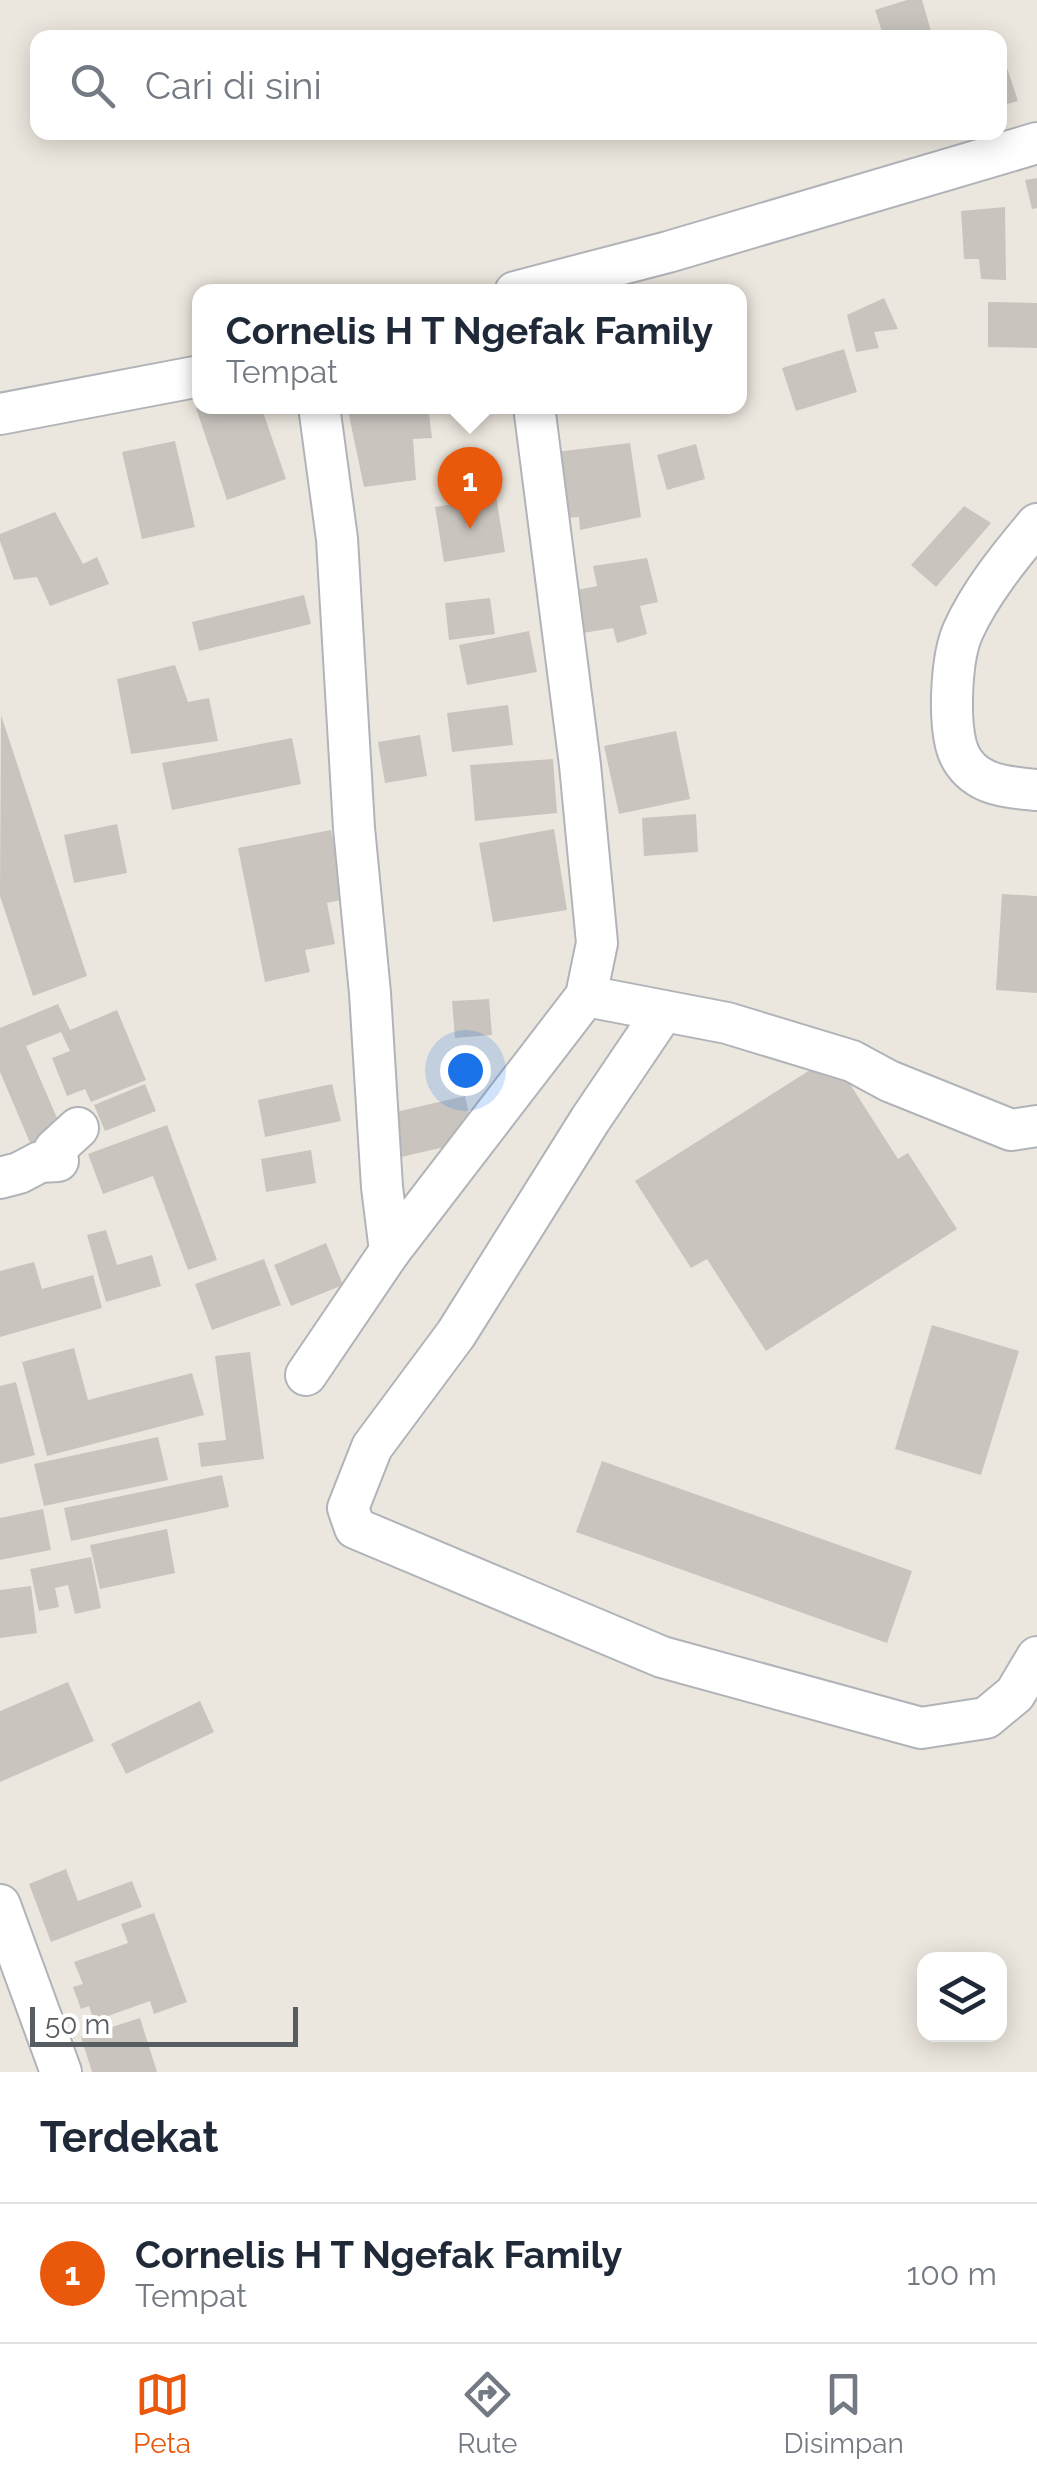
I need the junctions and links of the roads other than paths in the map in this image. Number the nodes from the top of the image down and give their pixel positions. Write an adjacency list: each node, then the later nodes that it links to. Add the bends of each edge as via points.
1 (1037, 143): 2 (street)
2 (543, 284)
3 (192, 378): 4 (street)
4 (0, 414)
5 (320, 414): 14 (street, via 337,539)
6 (535, 414): 9 (street, via 594,890 597,943)
7 (1037, 524): 8 (street, via 963,631 952,721 956,748 979,777)
8 (1037, 790)
9 (586, 996): 10 (street); 14 (street)
10 (662, 1012): 11 (street, via 852,1061 1010,1130); 16 (street, via 456,1334 372,1447 348,1508 355,1528 662,1657 920,1728 986,1718 1015,1694)
11 (1037, 1126)
12 (78, 1128): 13 (street, via 55,1148 58,1161)
13 (0, 1178)
14 (390, 1251): 15 (street)
15 (306, 1375)
16 (1037, 1657)
17 (0, 1905): 18 (street)
18 (61, 2072)

